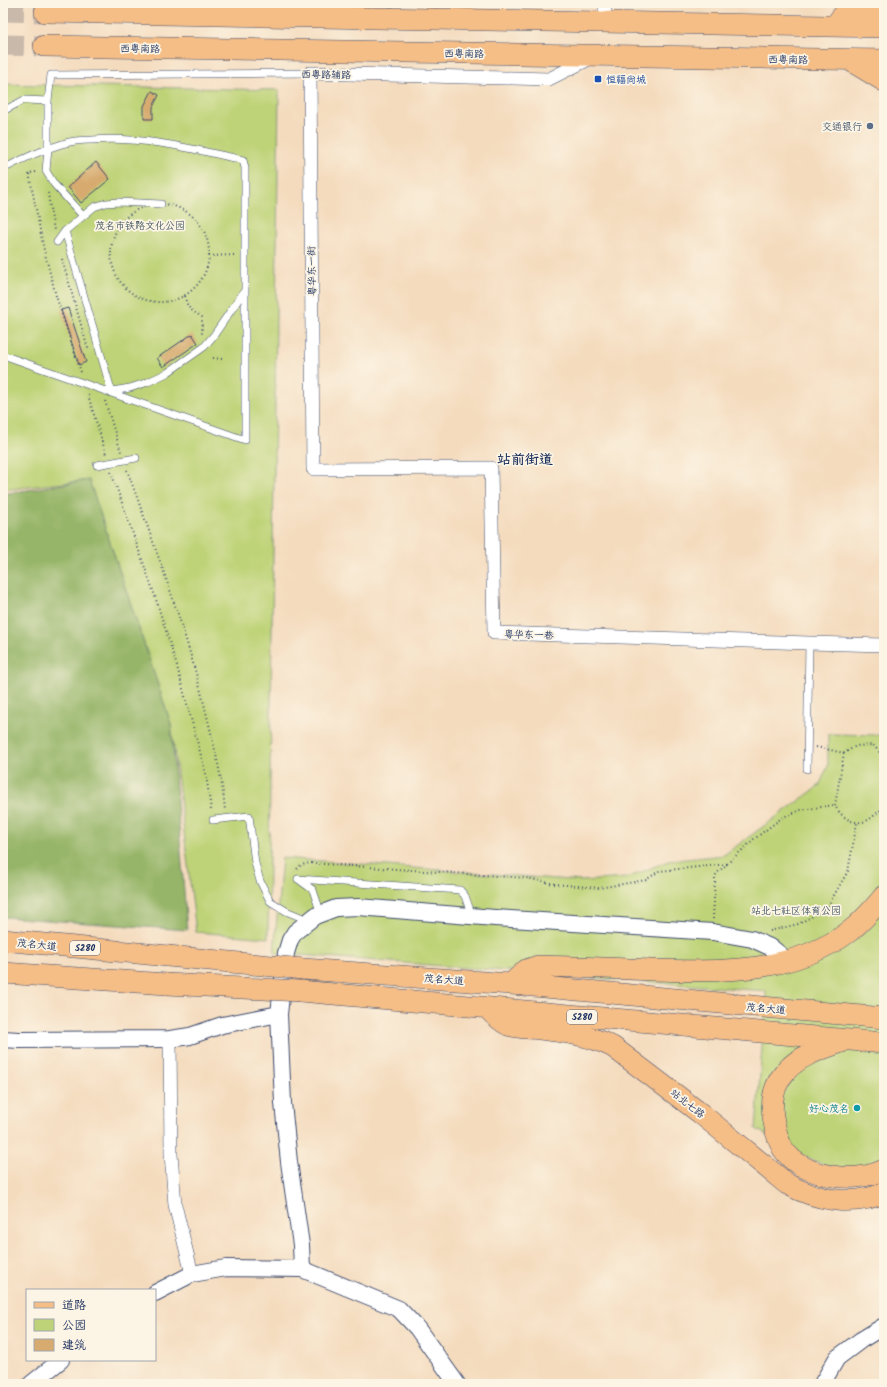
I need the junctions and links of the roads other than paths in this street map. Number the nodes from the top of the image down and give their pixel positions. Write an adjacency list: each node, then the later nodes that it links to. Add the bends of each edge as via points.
1 (884, 5): 5 (main road, via 844,14)
2 (45, 12): 3 (main road)
3 (605, 12): 4 (main road)
4 (712, 24): 5 (main road); 9 (main road)
5 (835, 26): 6 (main road)
6 (884, 27)
7 (44, 46): 8 (main road, 西粤南路)
8 (595, 56): 9 (main road, 西粤南路); 12 (street, 西粤路辅路, via 549,79)
9 (712, 58): 10 (main road, 西粤南路)
10 (849, 60): 11 (main road, 西粤南路); 13 (main road)
11 (884, 60)
12 (310, 73): 14 (lane, 西粤路辅路, via 51,75); 27 (street, 粤华东一街)
13 (884, 81)
14 (48, 101): 15 (lane, via 24,100); 16 (lane)
15 (3, 111)
16 (48, 149): 17 (lane); 19 (lane, via 46,171 54,184); 22 (lane, via 62,143 128,138 243,160)
17 (3, 169)
18 (161, 204): 19 (lane, via 106,203 94,207)
19 (83, 216): 20 (lane)
20 (65, 231): 21 (lane); 24 (lane)
21 (57, 242)
22 (245, 290): 24 (lane, via 204,347 167,373 130,388); 24 (lane, via 245,440)
23 (3, 355): 24 (lane)
24 (112, 392)
25 (136, 458): 26 (lane)
26 (96, 465)
27 (313, 469): 28 (street, 粤华东一巷, via 491,468 494,633)
28 (809, 643): 29 (street, 粤华东一巷); 30 (lane)
29 (884, 645)
30 (807, 769)
31 (213, 820): 34 (lane, via 249,816 260,881 270,901 286,911)
32 (884, 896): 36 (main road, via 850,931 800,958)
33 (472, 916): 34 (street, via 343,907); 34 (lane, via 465,896 460,890 298,879 313,890); 36 (street, via 713,932 752,938 772,948)
34 (315, 917): 40 (street, via 294,932 290,940 286,953)
35 (3, 940): 38 (main road, 茂名大道 / S280, bridge, via 303,968)
36 (788, 961): 38 (main road, via 760,967 692,971 538,966 526,970)
37 (3, 973): 39 (main road, S280, bridge, via 300,992)
38 (511, 984): 41 (main road, 茂名大道 / S280)
39 (486, 1008): 44 (main road, S280); 46 (main road, 站北七路, via 509,1025 585,1036 613,1046 787,1184 800,1191 815,1197 847,1200)
40 (279, 1014): 43 (street, via 222,1025 190,1036); 47 (street, via 283,1103)
41 (876, 1018)
42 (3, 1039): 43 (street)
43 (170, 1039): 48 (street, via 175,1205)
44 (865, 1041): 45 (main road, via 808,1055 794,1064 779,1080 772,1106 779,1142 788,1154 802,1165 838,1177 870,1175)
45 (884, 1170)
46 (884, 1194)
47 (302, 1269): 48 (street, via 226,1268); 53 (street, via 399,1308 417,1328)
48 (192, 1274): 49 (street)
49 (156, 1292)
50 (884, 1326): 54 (street, via 837,1358)
51 (60, 1361): 52 (street)
52 (31, 1384)
53 (457, 1384)
54 (822, 1384)

